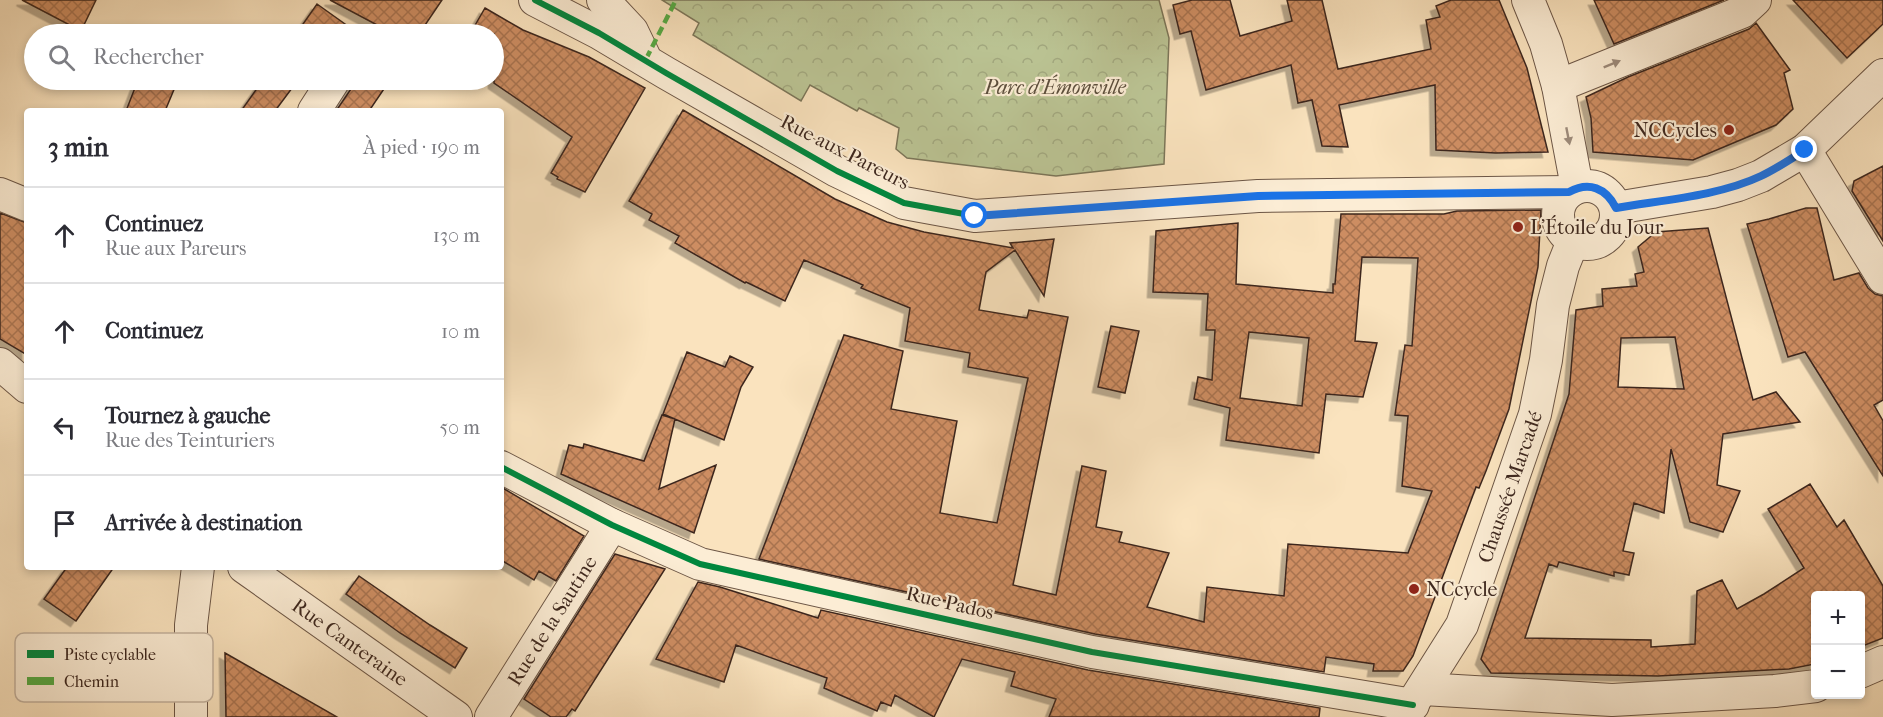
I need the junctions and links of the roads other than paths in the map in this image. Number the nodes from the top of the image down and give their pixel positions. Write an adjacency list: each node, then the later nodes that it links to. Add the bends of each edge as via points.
1 (535, 0): 5 (street, Rue aux Pareurs)
2 (603, 0): 5 (street, Rue aux Pareurs, via 632,31)
3 (1528, 0): 7 (street)
4 (1755, 0): 7 (street, one-way to 4, via 1742,12)
5 (646, 59): 11 (street, Rue aux Pareurs, via 837,171 895,199 975,216 1258,196)
6 (1883, 75): 10 (street)
7 (1558, 86): 11 (street, one-way to 11)
8 (328, 90): 9 (street)
9 (316, 108)
10 (1805, 150): 14 (street, via 1737,185); 16 (street)
11 (1573, 190): 14 (street, via 1597,187 1612,199); 15 (street, via 1562,199 1557,218 1560,228)
12 (0, 194): 13 (street)
13 (24, 204)
14 (1616, 208): 15 (street, via 1609,236 1592,245)
15 (1573, 241): 28 (street, Chaussée Marcadé, via 1556,296 1535,414 1517,467 1462,625)
16 (1883, 278)
17 (0, 364): 18 (street)
18 (24, 384)
19 (504, 469): 20 (street, Rue Pados)
20 (612, 525): 28 (street, Rue Pados, via 700,564 1092,652); 31 (street, Rue de la Sautine)
21 (198, 570): 23 (street)
22 (248, 570): 30 (street, Rue Canteraine)
23 (191, 633)
24 (1883, 662): 25 (street)
25 (1865, 670)
26 (1811, 686): 28 (street, Rue Pados, via 1612,700)
27 (192, 702): 29 (street)
28 (1413, 704)
29 (192, 717)
30 (456, 717)
31 (491, 717)

